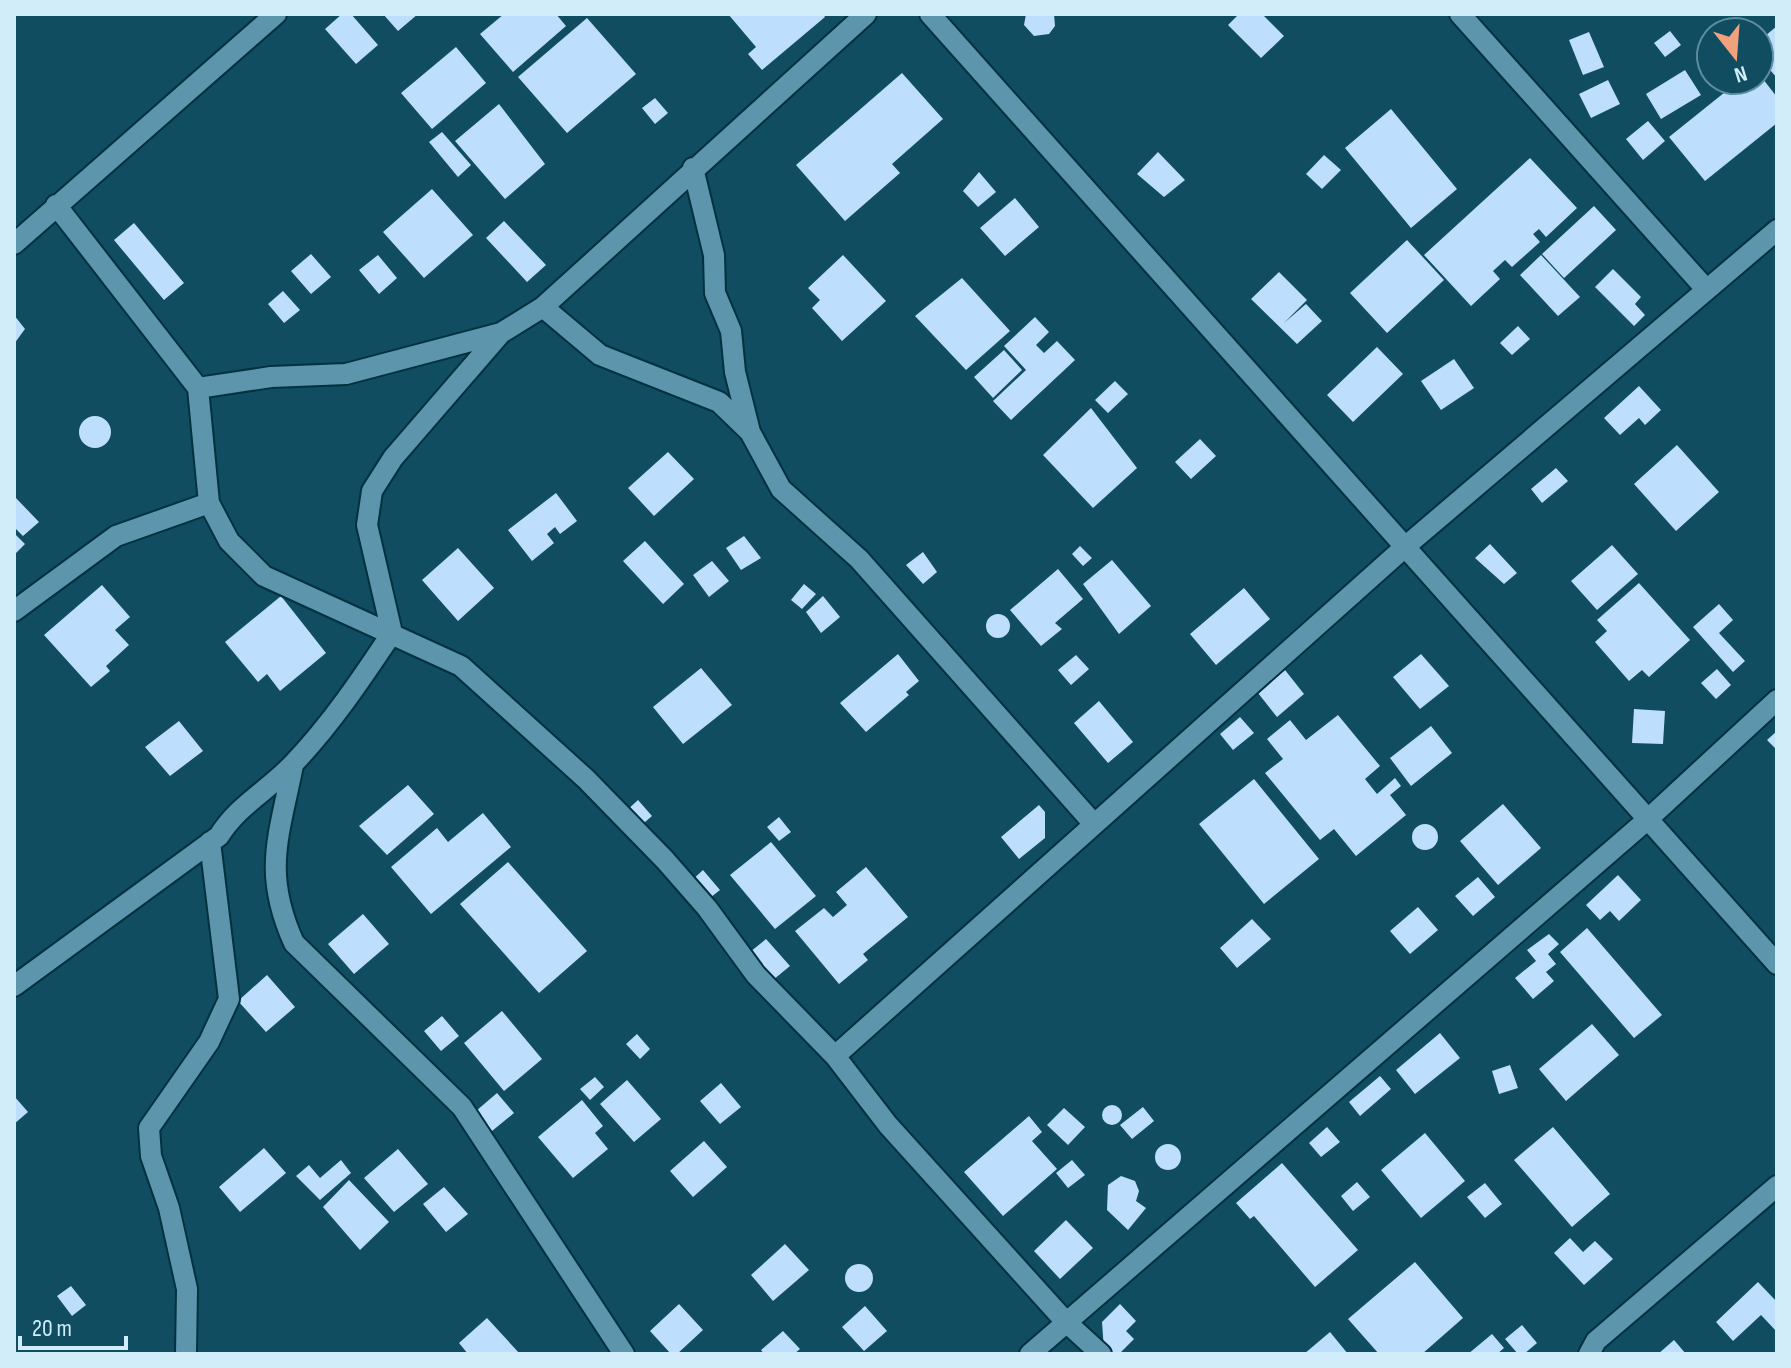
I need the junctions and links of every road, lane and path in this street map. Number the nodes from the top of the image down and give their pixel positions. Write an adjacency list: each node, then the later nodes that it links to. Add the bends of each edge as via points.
1 (276, 14): 6 (street)
2 (866, 14): 5 (street)
3 (930, 14): 15 (street)
4 (1460, 14): 9 (street)
5 (693, 168): 10 (street); 13 (street, via 714,255 715,293 731,331)
6 (56, 205): 8 (street); 12 (street)
7 (1777, 230): 9 (street)
8 (14, 244)
9 (1705, 288): 15 (street)
10 (543, 307): 11 (street); 13 (street, via 600,355 719,402)
11 (501, 333): 12 (street, via 346,374 271,377); 17 (street, via 393,458 372,491 367,525)
12 (198, 388): 14 (street)
13 (750, 432): 21 (street, via 781,489 859,559)
14 (209, 503): 16 (street, via 116,536); 17 (street, via 229,541 264,576)
15 (1406, 546): 20 (street); 21 (street)
16 (14, 611)
17 (392, 633): 19 (street); 25 (street, via 461,666 586,779 707,908 756,975)
18 (1777, 700): 20 (street)
19 (293, 765): 22 (street, via 232,814); 29 (street, via 273,869 280,910 294,943 462,1107)
20 (1647, 820): 23 (street); 27 (street)
21 (1093, 823): 25 (street)
22 (210, 842): 24 (street); 30 (street, via 229,999 209,1042 149,1128 151,1156 187,1289)
23 (1777, 964)
24 (14, 986)
25 (835, 1056): 27 (street, via 888,1125)
26 (1777, 1186): 28 (street)
27 (1065, 1321): 31 (street); 32 (street)
28 (1588, 1350)
29 (619, 1352)
30 (186, 1354)
31 (1030, 1354)
32 (1101, 1354)

